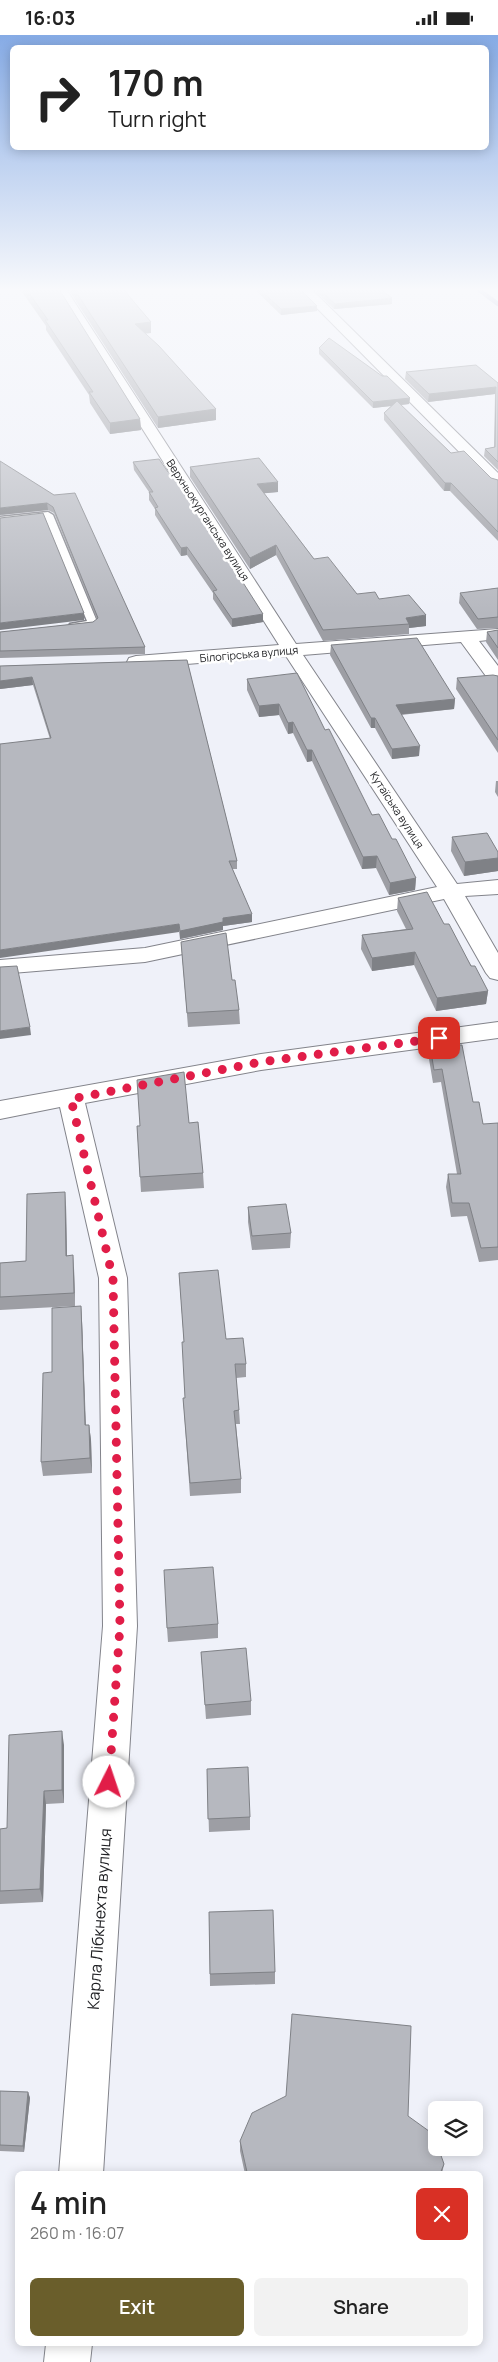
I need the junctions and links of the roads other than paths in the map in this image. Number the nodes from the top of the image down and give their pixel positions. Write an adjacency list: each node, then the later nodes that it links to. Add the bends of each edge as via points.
1 (129, 398): 8 (street, Верхньокурганська вулиця)
2 (413, 398): 3 (street)
3 (498, 482)
4 (0, 520): 5 (lane, via 48,515 93,624)
5 (65, 627)
6 (498, 634): 7 (street, Білогірська вулиця)
7 (466, 636): 8 (street, Білогірська вулиця); 10 (street)
8 (291, 650): 9 (street, Білогірська вулиця, via 170,661); 12 (street, Кутаїська вулиця)
9 (120, 662)
10 (498, 679)
11 (498, 887): 12 (street)
12 (451, 891): 13 (street, via 145,955); 14 (street, Кутаїська вулиця)
13 (0, 967)
14 (498, 973)
15 (498, 1029): 16 (street, via 261,1062)
16 (71, 1099): 17 (street); 18 (street, Карла Лібкнехта вулиця, via 113,1279 120,1626)
17 (0, 1110)
18 (81, 2171)
19 (69, 2346): 20 (street)
20 (67, 2362)

